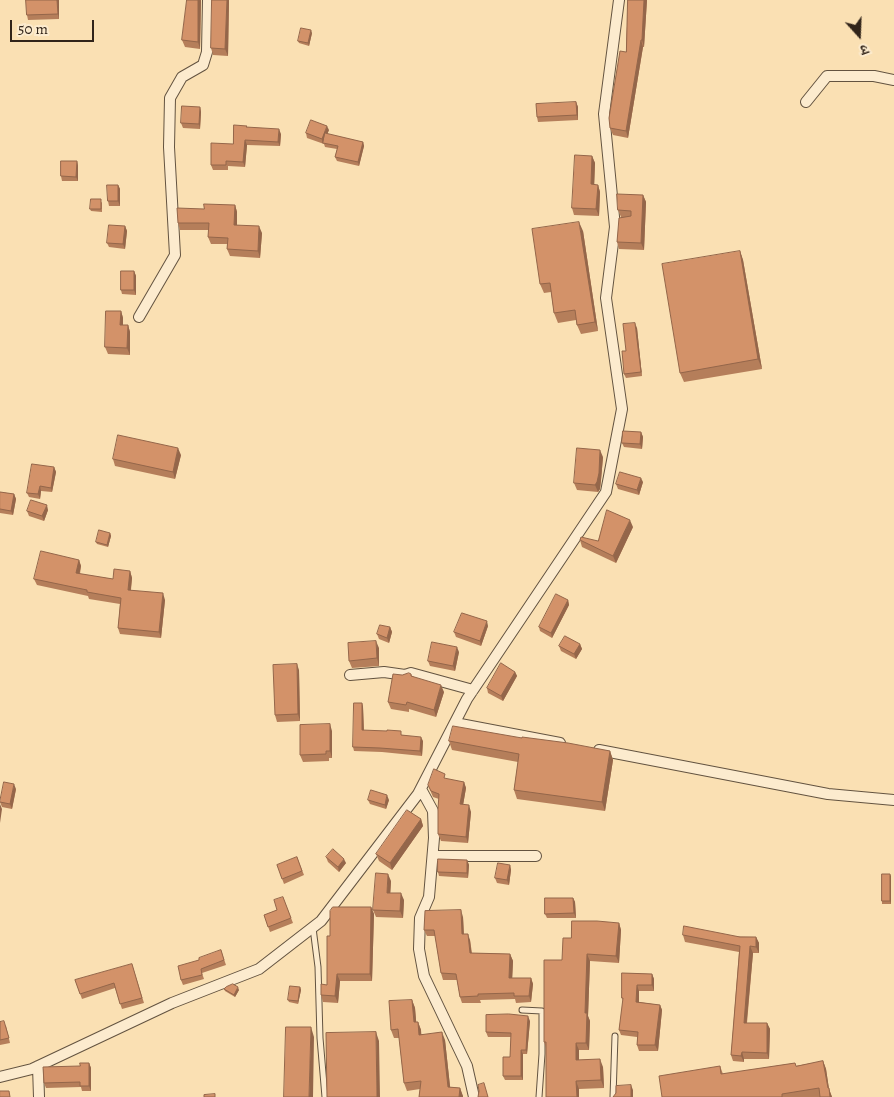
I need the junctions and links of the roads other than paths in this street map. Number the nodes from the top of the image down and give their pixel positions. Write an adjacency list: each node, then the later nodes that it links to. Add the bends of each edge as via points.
1 (208, 0): 5 (street, via 207,52 203,65 182,77 170,98 174,255)
2 (619, 0): 7 (street, via 604,114 614,227 606,298 622,409 606,492)
3 (894, 80): 4 (street, via 874,76 827,76)
4 (806, 102)
5 (139, 317)
6 (350, 675): 7 (street, via 412,673)
7 (473, 690): 8 (street)
8 (455, 723): 9 (street); 11 (street)
9 (570, 745)
10 (589, 748): 12 (street, via 828,794)
11 (420, 789): 13 (street, via 433,811); 15 (street, via 321,921)
12 (894, 800)
13 (433, 856): 14 (street); 22 (street, via 429,897 420,918 422,967 467,1066)
14 (536, 856)
15 (313, 927): 18 (street, via 259,969 172,1003); 21 (lane)
16 (522, 1010): 23 (lane, via 542,1011)
17 (615, 1036): 24 (lane)
18 (38, 1066): 19 (street); 20 (street)
19 (0, 1078)
20 (39, 1097)
21 (325, 1097)
22 (474, 1097)
23 (538, 1097)
24 (613, 1097)

